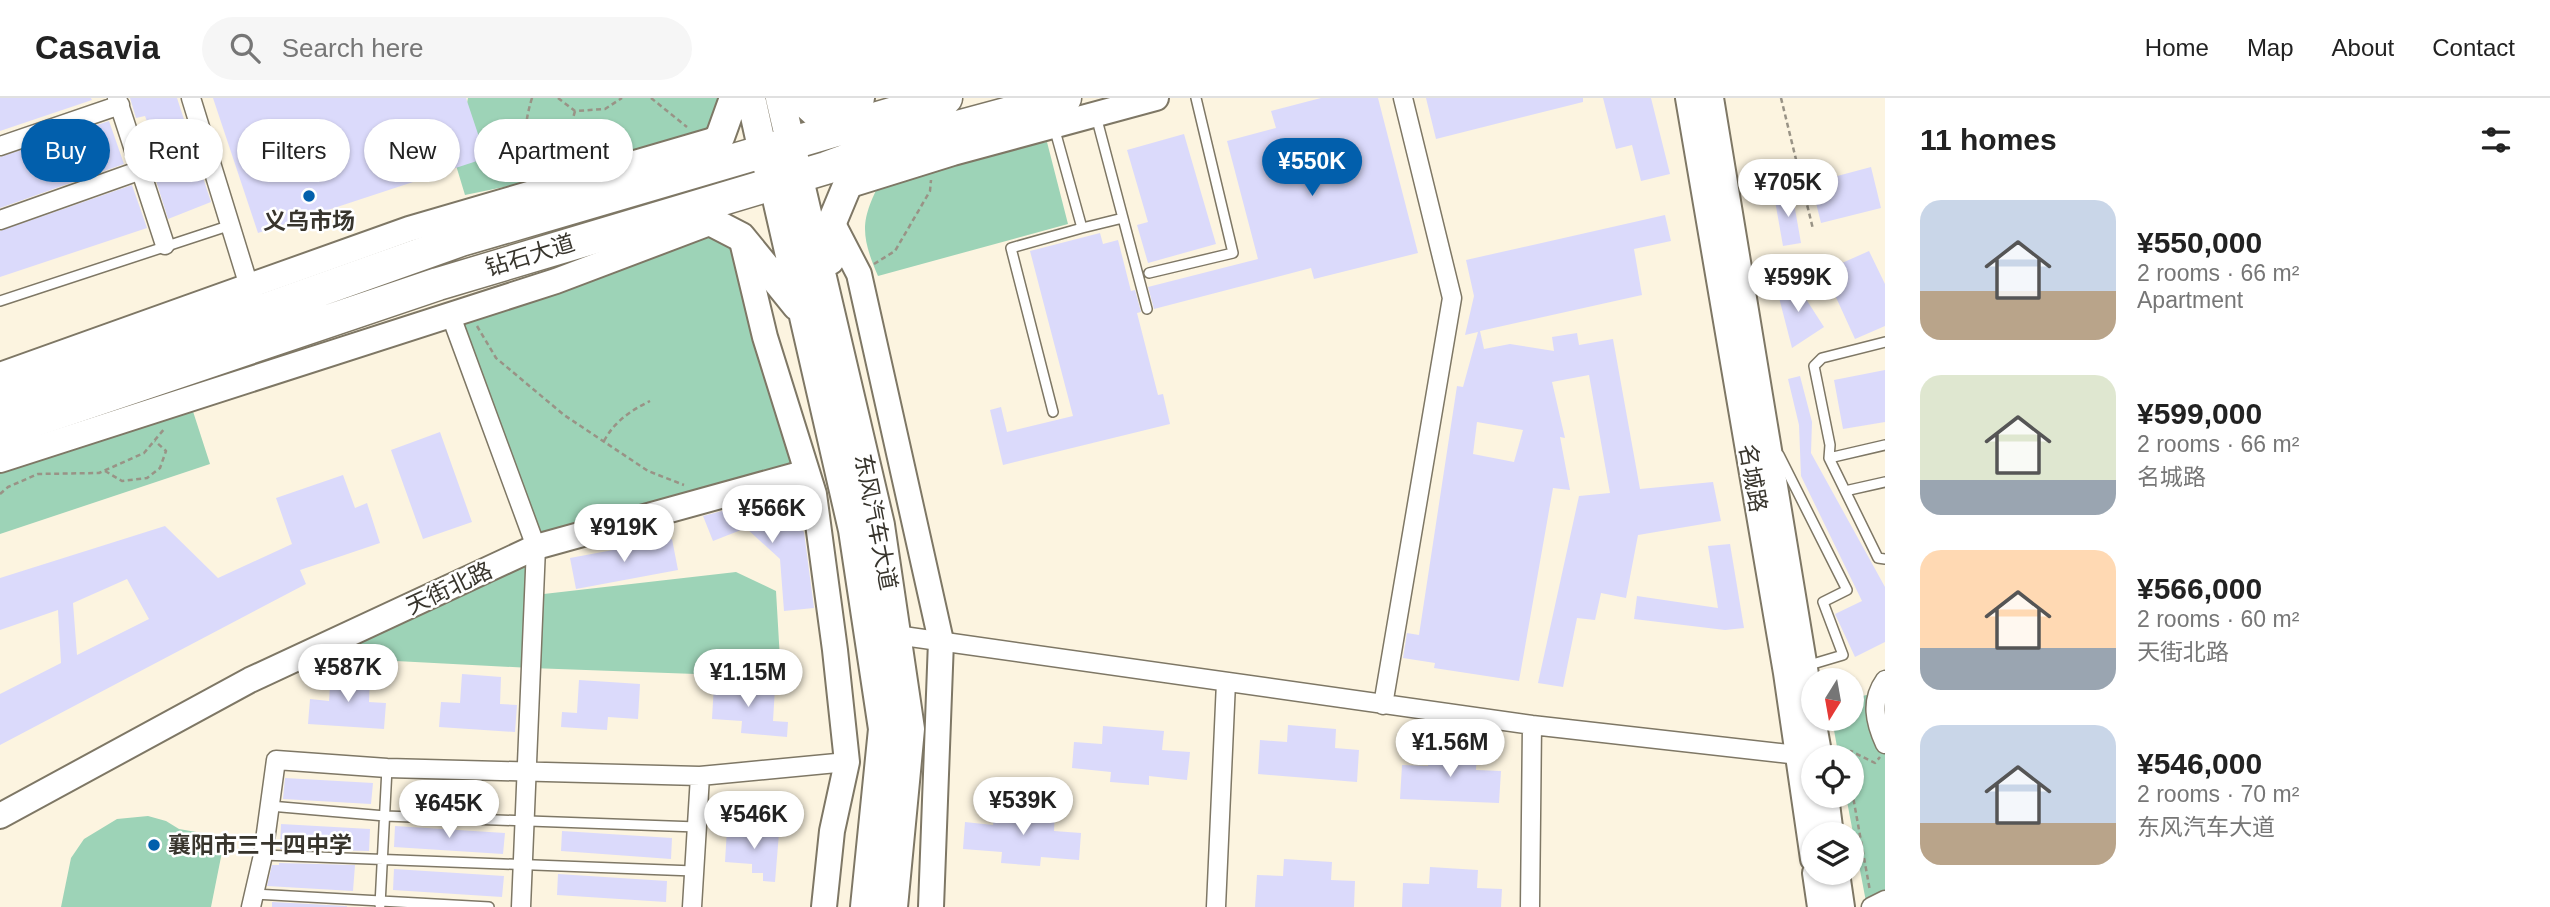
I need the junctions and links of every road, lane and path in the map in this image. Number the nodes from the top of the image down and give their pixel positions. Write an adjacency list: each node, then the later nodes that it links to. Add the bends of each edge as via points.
1 (191, 98): 42 (street)
2 (532, 98): 22 (path)
3 (558, 98): 18 (path)
4 (622, 98): 18 (path, via 606,109)
5 (651, 98): 24 (path)
6 (734, 98): 24 (main road)
7 (751, 98): 26 (main road)
8 (946, 98): 17 (highway, 钻石大道)
9 (1156, 98): 20 (street)
10 (1196, 98): 48 (lane, via 1233,253)
11 (1403, 98): 86 (street, via 1452,298)
12 (1688, 98): 89 (street, 名城路, via 1786,673)
13 (1711, 98): 66 (street, 名城路)
14 (1781, 98): 44 (path)
15 (794, 99): 17 (main road, via 819,116); 26 (main road)
16 (119, 101): 21 (street); 25 (street)
17 (862, 109): 26 (highway, 钻石大道)
18 (575, 111): 23 (path)
19 (1059, 112): 20 (street); 27 (highway, 钻石大道); 28 (street); 43 (lane)
20 (1095, 114): 37 (lane)
21 (125, 119)
22 (525, 119)
23 (573, 119)
24 (714, 141): 30 (main road); 35 (street)
25 (0, 146)
26 (777, 147): 30 (highway, 钻石大道); 31 (main road, 东风汽车大道)
27 (880, 148): 31 (highway, 钻石大道); 34 (main road)
28 (932, 159): 34 (street); 49 (path, via 930,191 895,251)
29 (124, 176): 38 (street)
30 (679, 176): 46 (highway, 钻石大道)
31 (786, 179): 36 (highway, 钻石大道); 53 (main road, 东风汽车大道); 56 (main road, 东风汽车大道)
32 (145, 182): 47 (street)
33 (517, 182): 35 (path)
34 (847, 186): 40 (main road)
35 (514, 199): 41 (street)
36 (659, 216): 39 (main road); 50 (highway, 钻石大道)
37 (1123, 218): 43 (lane); 54 (lane)
38 (0, 220)
39 (712, 222): 45 (main road); 55 (street)
40 (832, 222): 49 (street); 53 (main road)
41 (426, 224): 46 (street); 51 (street)
42 (232, 225): 47 (lane); 51 (street)
43 (1082, 229): 65 (lane, via 1011,248)
44 (1813, 229)
45 (741, 237): 56 (main road); 74 (street, via 765,337)
46 (470, 238): 51 (highway, 钻石大道)
47 (166, 245): 52 (lane)
48 (1149, 273)
49 (859, 274): 82 (street)
50 (438, 284): 55 (street); 57 (highway, 钻石大道)
51 (253, 299): 60 (street); 61 (highway, 钻石大道)
52 (0, 301)
53 (829, 302): 81 (main road, 东风汽车大道, via 880,525)
54 (1147, 309)
55 (459, 313): 59 (street); 69 (path, via 496,358 564,415); 79 (street)
56 (803, 314): 115 (main road, 东风汽车大道, via 853,530 883,729)
57 (315, 325): 59 (street); 64 (highway, 钻石大道)
58 (1885, 342): 71 (lane, via 1822,358 1814,366)
59 (324, 356): 62 (street)
60 (0, 375)
61 (0, 399)
62 (189, 399): 64 (street); 68 (path)
63 (649, 401): 69 (path, via 611,427)
64 (125, 405): 67 (highway, 钻石大道); 72 (street)
65 (1053, 412)
66 (1765, 428): 83 (street, 名城路); 83 (lane, via 1847,590 1823,602 1843,655)
67 (0, 432)
68 (155, 441): 73 (path, via 144,453); 73 (path, via 166,451 160,468 147,478 122,481)
69 (604, 441): 78 (path, via 648,471)
70 (1885, 445): 71 (lane)
71 (1829, 458): 76 (lane)
72 (0, 460)
73 (105, 471): 77 (path, via 38,474)
74 (807, 472): 78 (street, 天街北路); 92 (street, via 814,494)
75 (1885, 482): 76 (lane)
76 (1845, 491): 80 (lane, via 1878,558)
77 (0, 494)
78 (717, 497): 79 (street, 天街北路)
79 (536, 547): 94 (street); 98 (street, 天街北路, via 250,680)
80 (1885, 559)
81 (896, 635): 82 (street); 116 (main road, 东风汽车大道, via 911,729)
82 (942, 641): 85 (street); 117 (street)
83 (1805, 667)
84 (1885, 680): 88 (street, via 1877,692 1874,712)
85 (1226, 682): 86 (street); 118 (street)
86 (1383, 705): 87 (street)
87 (1532, 725): 90 (street); 119 (street)
88 (1882, 737): 91 (path, via 1882,755 1875,763)
89 (1807, 745)
90 (1801, 756)
91 (1864, 758)
92 (847, 762): 95 (street); 114 (street, via 832,831)
93 (387, 768): 94 (street); 96 (street, via 276,760); 99 (lane)
94 (527, 772): 95 (street); 100 (street)
95 (700, 776): 101 (street)
96 (270, 806): 99 (lane); 102 (street)
97 (1855, 808): 109 (path, via 1870,893)
98 (0, 816)
99 (385, 816): 100 (lane); 103 (lane)
100 (525, 821): 101 (lane); 104 (street)
101 (696, 827): 105 (street)
102 (263, 855): 103 (lane); 108 (street)
103 (382, 861): 104 (lane); 110 (lane)
104 (523, 866): 105 (lane); 112 (street)
105 (694, 871): 113 (street)
106 (1817, 885): 120 (street)
107 (1839, 885): 121 (street)
108 (252, 901): 110 (lane)
109 (1880, 903)
110 (380, 905): 111 (lane)
111 (489, 907)
112 (521, 907)
113 (692, 907)
114 (824, 907)
115 (865, 907)
116 (893, 907)
117 (931, 907)
118 (1216, 907)
119 (1530, 907)
120 (1820, 907)
121 (1842, 907)

